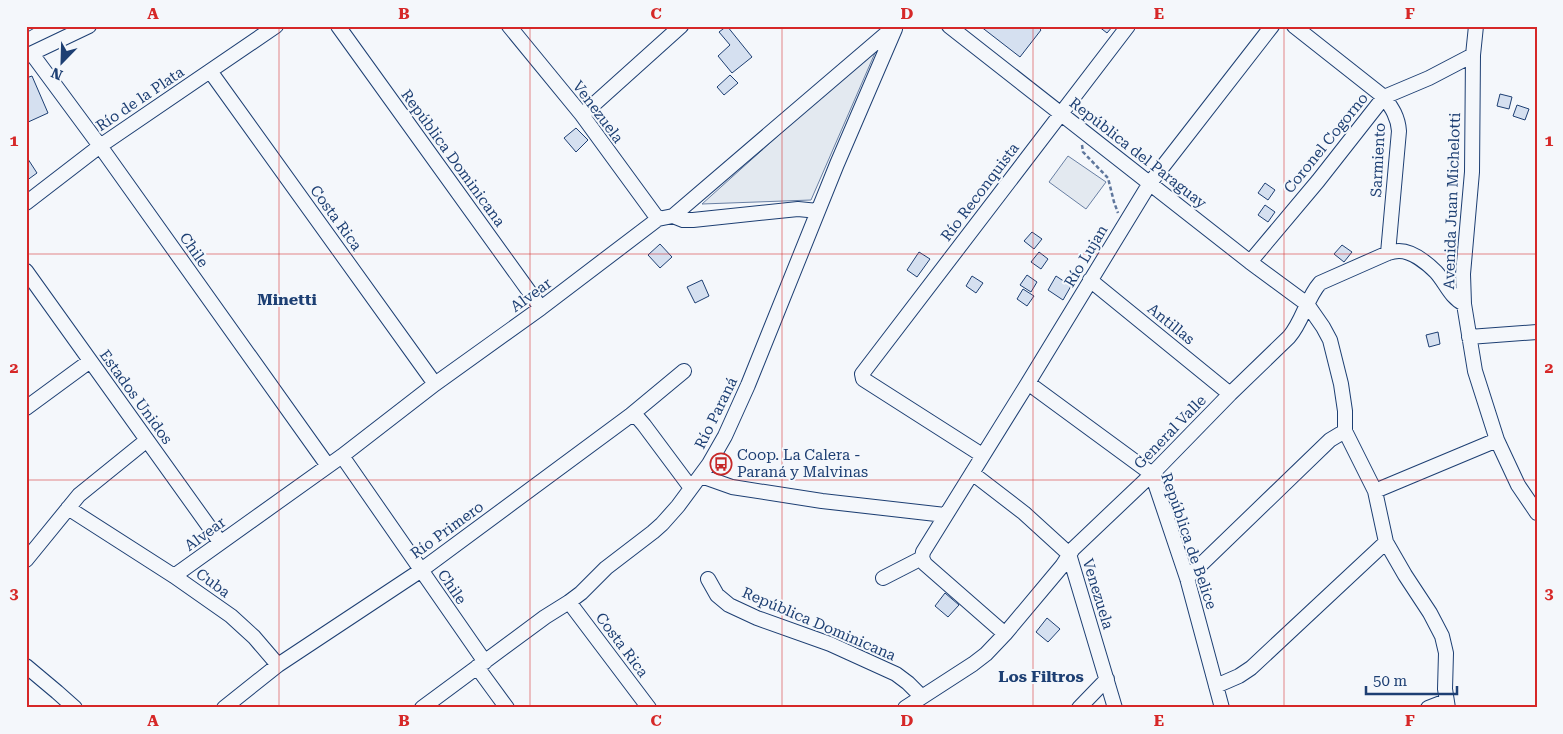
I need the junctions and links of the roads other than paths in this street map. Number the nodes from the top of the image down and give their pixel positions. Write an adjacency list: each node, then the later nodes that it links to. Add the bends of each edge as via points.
1 (88, 26): 12 (street)
2 (276, 26): 14 (street, Río de la Plata)
3 (338, 26): 30 (street, República Dominicana)
4 (509, 26): 17 (street, Venezuela)
5 (681, 26): 17 (street)
6 (896, 26): 21 (street, Río Paraná); 22 (street, Alvear)
7 (949, 26): 16 (street, República del Paraguay)
8 (1128, 26): 16 (street, Río Reconquista)
9 (1272, 26): 19 (street, Río Lujan)
10 (1294, 26): 15 (street, Sarmiento)
11 (1476, 26): 13 (street, Avenida Juan Michelotti)
12 (29, 55): 18 (street, Chile)
13 (1472, 56): 15 (street, Coronel Cogorno); 29 (street, Avenida Juan Michelotti, via 1472,172 1463,274)
14 (210, 71): 18 (street, Río de la Plata); 36 (street, Costa Rica)
15 (1384, 97): 24 (street, Sarmiento, via 1395,113 1399,131); 25 (street, Coronel Cogorno)
16 (1061, 113): 19 (street, República del Paraguay); 43 (street, Río Reconquista, via 862,374 863,379)
17 (582, 115): 23 (street, Venezuela)
18 (100, 146): 20 (street, Río de la Plata); 45 (street, Chile)
19 (1150, 183): 25 (street, República del Paraguay); 27 (street, Río Lujan)
20 (26, 203)
21 (818, 211): 22 (street, via 798,209 693,220); 48 (street, Río Paraná, via 725,436)
22 (673, 216): 23 (street, Alvear)
23 (658, 220): 30 (street, Alvear)
24 (1388, 253): 28 (street, General Valle, via 1320,283); 29 (street, General Valle, via 1398,250 1421,260)
25 (1250, 262): 28 (street, República del Paraguay)
26 (26, 271): 33 (street, Estados Unidos)
27 (1090, 280): 35 (street, Río Lujan); 37 (street, Antillas)
28 (1307, 304): 37 (street, General Valle, via 1296,329); 40 (street, República del Paraguay, via 1330,340 1341,384)
29 (1464, 304): 32 (street, Avenida Juan Michelotti)
30 (541, 308): 36 (street, Alvear)
31 (1537, 332): 32 (street)
32 (1469, 337): 42 (street, Avenida Juan Michelotti, via 1475,371)
33 (90, 360): 38 (street); 41 (street, Estados Unidos)
34 (684, 372): 39 (street, Río Primero)
35 (1028, 383): 43 (street, Río Lujan); 47 (street, República de Belice)
36 (435, 384): 44 (street, Alvear)
37 (1230, 394): 47 (street, General Valle)
38 (26, 408)
39 (630, 415): 49 (street, via 644,424); 59 (street, Río Primero)
40 (1345, 431): 50 (street); 62 (street, via 1330,440)
41 (147, 440): 51 (street, via 79,495); 54 (street, Estados Unidos)
42 (1497, 440): 50 (street); 52 (street, Avenida Juan Michelotti, via 1518,485)
43 (982, 455): 46 (street, Río Lujan)
44 (342, 456): 45 (street, Alvear); 59 (street, Chile)
45 (328, 466): 54 (street, Alvear)
46 (972, 473): 53 (street, Río Lujan); 56 (street, Venezuela, via 1024,513)
47 (1152, 474): 56 (street, General Valle); 62 (street, República de Belice)
48 (701, 476): 49 (street, Río Paraná); 53 (street, via 732,487)
49 (691, 488): 64 (street, Río Paraná, via 662,524)
50 (1375, 491): 55 (street)
51 (68, 508): 58 (street); 60 (street, Cuba)
52 (1537, 513)
53 (945, 515): 57 (street, Río Lujan)
54 (220, 542): 60 (street, Alvear)
55 (1386, 542): 70 (street, via 1251,668); 72 (street, via 1442,636 1446,653)
56 (1069, 554): 65 (street, General Valle); 69 (street, Venezuela)
57 (922, 555): 61 (street); 65 (street, via 925,564)
58 (26, 560)
59 (420, 570): 66 (street, Chile); 67 (street, Río Primero)
60 (174, 576): 67 (street, Cuba, via 231,616)
61 (883, 578)
62 (1188, 578): 70 (street, República de Belice)
63 (708, 579): 71 (street, República Dominicana, via 717,594 729,604 896,674)
64 (569, 602): 66 (street, Río Paraná); 77 (street, Costa Rica)
65 (1005, 634): 71 (street, General Valle, via 973,664)
66 (481, 664): 75 (street, Río Paraná); 76 (street, Chile)
67 (278, 665): 74 (street, Río Primero)
68 (26, 666): 73 (street)
69 (1107, 679): 79 (street); 80 (street, Venezuela)
70 (1216, 686): 81 (street, República de Belice)
71 (922, 697): 78 (street, General Valle)
72 (1447, 704): 82 (street)
73 (75, 708)
74 (224, 708)
75 (422, 708)
76 (507, 708)
77 (649, 708)
78 (905, 708)
79 (1079, 708)
80 (1115, 708)
81 (1222, 708)
82 (1428, 708)

